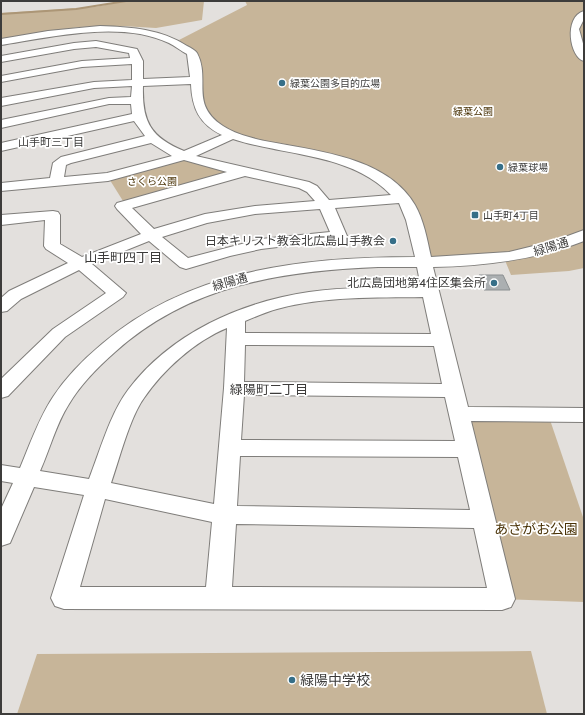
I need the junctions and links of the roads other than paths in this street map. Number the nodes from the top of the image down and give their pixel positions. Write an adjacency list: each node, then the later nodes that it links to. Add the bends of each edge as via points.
1 (584, 14): 3 (street, via 575,23 573,33)
2 (1, 42): 8 (street, via 77,30 114,29 153,34 172,39 192,53)
3 (584, 58)
4 (1, 59): 5 (street, via 96,44 133,51)
5 (138, 61): 7 (street, via 82,64); 9 (street)
6 (1, 66): 7 (street)
7 (6, 78): 10 (street)
8 (197, 80): 9 (street); 16 (street, via 202,113)
9 (139, 83): 10 (street, via 94,85); 11 (street)
10 (26, 97): 12 (street); 13 (street)
11 (138, 100): 13 (street, via 109,101); 14 (street)
12 (1, 102)
13 (45, 115): 15 (street)
14 (139, 116): 17 (street, via 144,127); 18 (street)
15 (1, 124)
16 (232, 135): 19 (street); 23 (street, via 304,151 361,168 386,182)
17 (154, 138): 19 (street); 21 (street, via 66,160 60,163)
18 (1, 147)
19 (185, 156): 20 (street); 21 (street, via 108,177)
20 (243, 172): 24 (street, via 272,176 311,188); 26 (street, via 122,206)
21 (56, 182): 22 (street)
22 (1, 187)
23 (402, 198): 24 (street); 28 (street, via 411,214)
24 (327, 204): 26 (street, via 255,210 205,219); 26 (street, via 339,236 291,239 245,246 186,264)
25 (1, 220): 29 (street, via 53,215 52,246)
26 (150, 235): 29 (street)
27 (584, 235): 28 (street, 緑陽通, via 562,245 521,255 465,262)
28 (424, 263): 31 (street); 43 (street, 緑陽通, via 377,262 285,269 217,285 152,314 91,362 62,399)
29 (80, 264): 30 (street); 36 (street, via 117,293 59,332)
30 (8, 292): 32 (street)
31 (429, 292): 33 (street, via 355,293 308,297 271,305); 34 (street)
32 (1, 307)
33 (236, 329): 34 (street); 35 (street); 44 (street, via 216,326 166,360 147,380 126,412)
34 (443, 340): 37 (street)
35 (234, 388): 37 (street); 40 (street)
36 (1, 391)
37 (455, 391): 38 (street)
38 (460, 414): 39 (street); 41 (street)
39 (584, 414)
40 (229, 448): 41 (street); 45 (street)
41 (468, 449): 46 (street)
42 (1, 473): 43 (street)
43 (27, 476): 44 (street); 47 (street, 緑陽通)
44 (97, 489): 45 (street); 48 (street, via 64,598)
45 (224, 515): 46 (street); 48 (street)
46 (484, 519): 48 (street, via 502,599)
47 (1, 536)
48 (218, 599)

